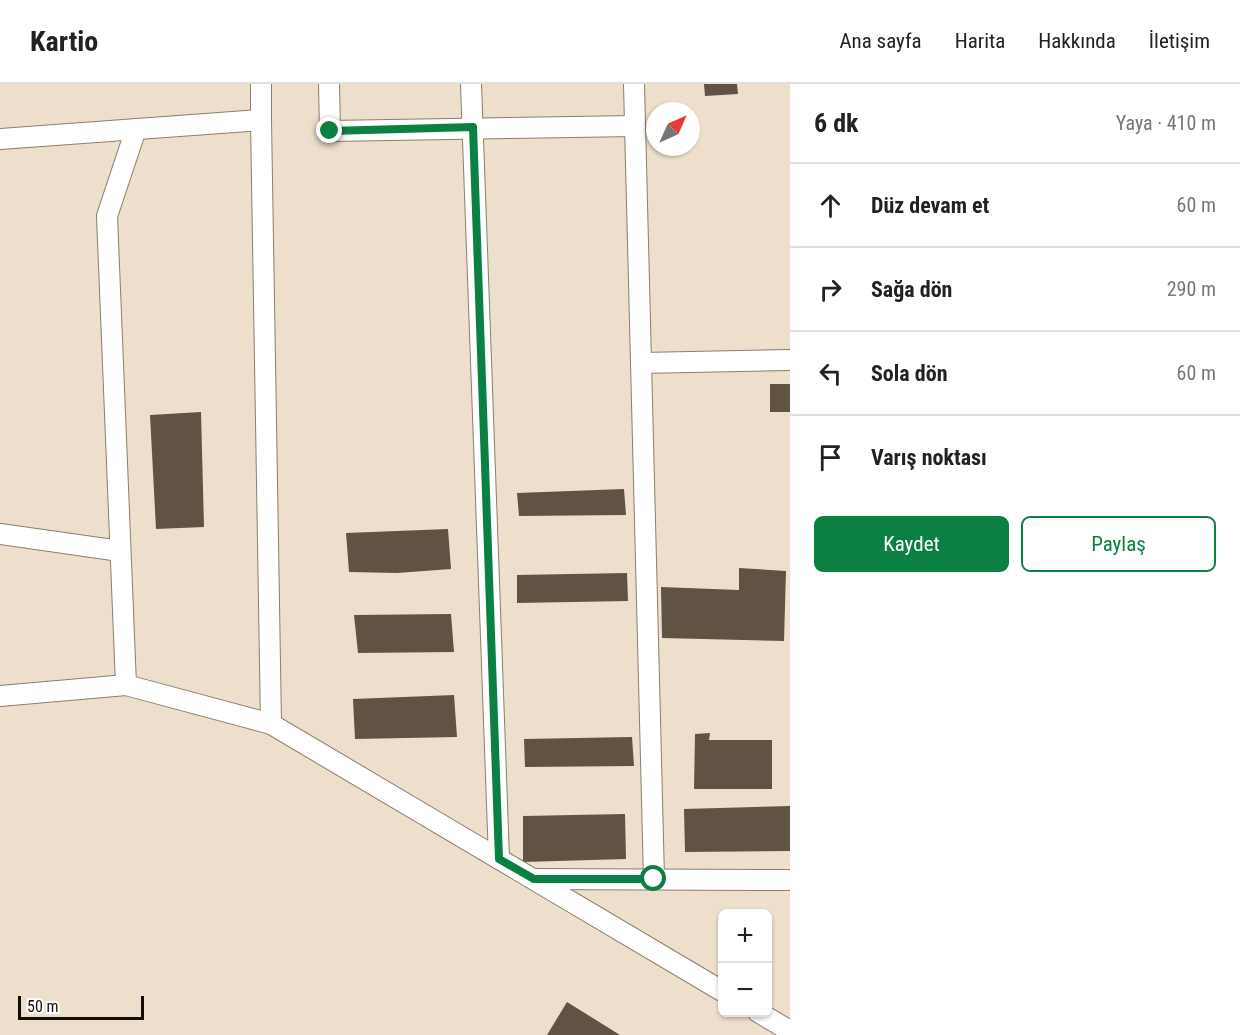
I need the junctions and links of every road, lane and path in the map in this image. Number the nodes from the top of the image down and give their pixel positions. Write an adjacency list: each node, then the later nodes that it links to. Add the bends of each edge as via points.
1 (261, 84): 5 (lane)
2 (330, 84): 7 (lane, via 330,131)
3 (471, 84): 7 (lane)
4 (634, 84): 6 (lane)
5 (261, 120): 8 (lane); 16 (lane)
6 (635, 126): 7 (lane); 11 (lane)
7 (473, 127): 17 (lane)
8 (136, 129): 9 (lane); 13 (lane, via 107,216)
9 (0, 139)
10 (790, 360): 11 (lane)
11 (641, 363): 19 (lane)
12 (0, 534): 13 (lane)
13 (120, 551): 14 (lane)
14 (126, 686): 15 (lane); 16 (lane)
15 (0, 696)
16 (271, 724): 17 (lane)
17 (499, 859): 18 (lane)
18 (534, 879): 19 (lane); 21 (lane)
19 (654, 879): 20 (lane)
20 (790, 880)
21 (718, 988)
22 (766, 1017): 23 (lane)
23 (790, 1031)

